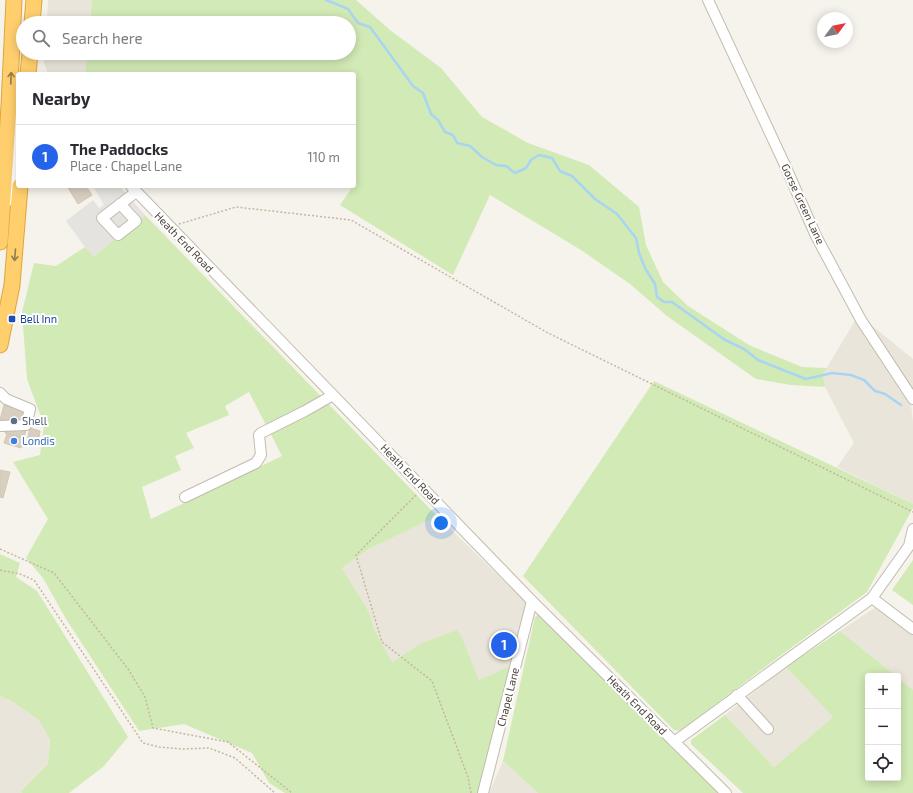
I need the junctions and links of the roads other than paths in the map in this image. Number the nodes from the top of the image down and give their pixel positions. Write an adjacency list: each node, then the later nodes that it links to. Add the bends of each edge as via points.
1 (14, 0): 9 (highway, one-way to 1)
2 (34, 0): 4 (highway)
3 (708, 0): 17 (street, Gorse Green Lane, via 816,236 861,320)
4 (33, 16)
5 (29, 60): 7 (highway)
6 (32, 60): 8 (street)
7 (28, 72)
8 (35, 72)
9 (15, 111): 13 (highway)
10 (20, 188): 14 (highway, one-way to 14, via 12,285)
11 (134, 189): 12 (street); 16 (street, Heath End Road)
12 (120, 204)
13 (0, 242)
14 (0, 345)
15 (0, 393): 18 (street, via 6,400 30,409 26,425)
16 (333, 395): 19 (street, via 258,435 261,455 256,463); 22 (street, Heath End Road)
17 (913, 399)
18 (0, 426)
19 (185, 497)
20 (913, 529): 21 (street, via 909,546)
21 (872, 598): 23 (street); 24 (street)
22 (532, 601): 26 (street, Heath End Road); 27 (street, Chapel Lane)
23 (913, 629)
24 (737, 695): 25 (street); 26 (street)
25 (768, 729)
26 (674, 742): 28 (street, Heath End Road)
27 (483, 793)
28 (726, 793)

